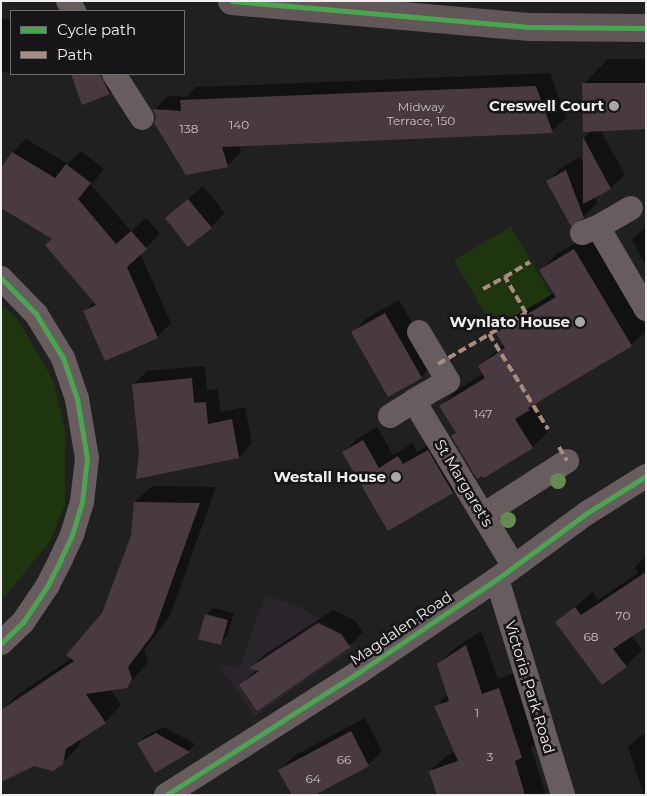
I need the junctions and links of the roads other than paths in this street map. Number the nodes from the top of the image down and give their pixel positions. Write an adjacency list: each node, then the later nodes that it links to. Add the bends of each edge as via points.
1 (232, 1): 2 (main road, via 532,27)
2 (646, 28)
3 (115, 75): 4 (street)
4 (142, 118)
5 (631, 208): 7 (street, via 590,230)
6 (1, 278): 15 (street, via 36,314 63,358 78,399 87,458 82,502 72,535 48,585 23,622)
7 (646, 308)
8 (420, 332): 9 (street, via 448,380)
9 (414, 401): 10 (street); 13 (street, St Margaret's)
10 (390, 416)
11 (567, 461): 13 (street)
12 (646, 476): 14 (street, Magdalen Road, via 587,513)
13 (483, 515): 14 (street, St Margaret's)
14 (505, 572): 16 (street, Magdalen Road, via 353,675); 17 (street, Victoria Park Road)
15 (1, 643)
16 (166, 795)
17 (563, 795)

